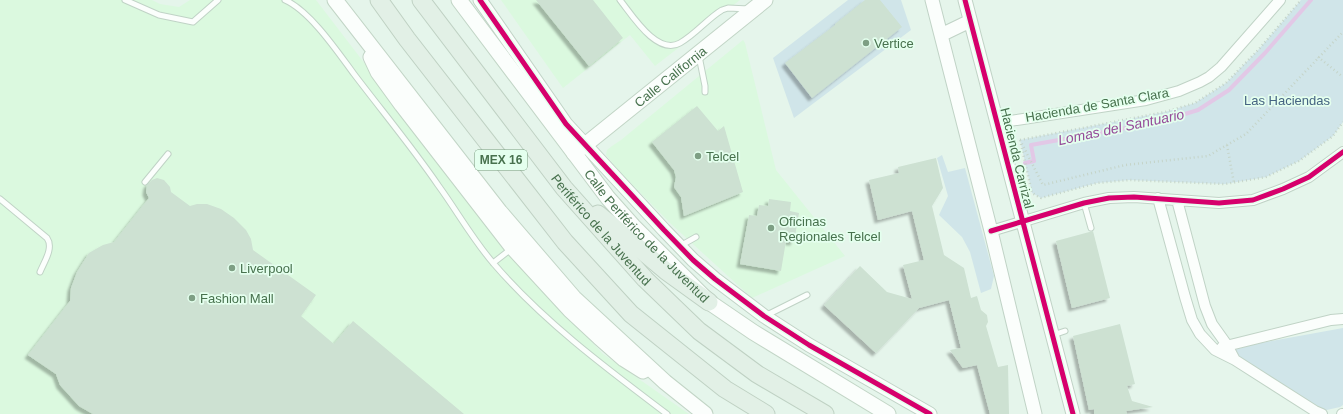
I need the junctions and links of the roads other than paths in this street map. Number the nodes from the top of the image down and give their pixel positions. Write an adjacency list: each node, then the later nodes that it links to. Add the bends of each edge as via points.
1 (125, 0): 2 (lane, via 159,15 193,22)
2 (218, 0)
3 (285, 0): 36 (lane, via 294,4 337,51 434,179)
4 (335, 0): 16 (main road)
5 (379, 0): 48 (highway, MEX 16, via 565,242 631,314)
6 (421, 0): 25 (highway, Periférico de la Juventud / MEX 16)
7 (459, 0): 21 (main road, Calle Periférico de la Juventud)
8 (480, 0): 21 (street, via 566,124)
9 (620, 0): 14 (lane, via 651,37 670,46 681,43 722,10)
10 (765, 0): 14 (main road, Calle California)
11 (932, 0): 17 (street)
12 (965, 0): 15 (street, Hacienda Carrizal)
13 (1274, 2): 20 (street, Hacienda de Santa Clara, via 1220,67 1200,82 1146,100)
14 (752, 10): 18 (main road, Calle California)
15 (970, 21): 17 (street); 20 (street, Hacienda Carrizal)
16 (361, 34): 34 (main road, via 378,72); 47 (main road, via 500,212 552,274 584,308)
17 (941, 35): 32 (street)
18 (699, 53): 19 (lane); 21 (main road, Calle California)
19 (705, 92)
20 (997, 123): 30 (street, Hacienda Carrizal)
21 (580, 149): 35 (street, via 666,228); 39 (main road, Calle Periférico de la Juventud, via 608,198)
22 (1343, 152): 28 (street, via 1310,177 1253,200)
23 (168, 154): 24 (lane)
24 (145, 182)
25 (567, 192): 39 (highway); 53 (highway, Periférico de la Juventud / MEX 16, via 645,279 699,331 757,374)
26 (1158, 198): 28 (street); 29 (street, via 1109,198); 45 (street, via 1192,320 1200,334)
27 (0, 199): 37 (lane, via 49,241 50,245)
28 (1177, 200): 44 (street, via 1205,306 1212,324)
29 (1084, 203): 30 (street); 31 (lane)
30 (1022, 222): 32 (street); 43 (street, Hacienda Carrizal)
31 (1090, 228)
32 (991, 231): 56 (street)
33 (696, 237): 35 (lane)
34 (512, 247): 36 (lane); 47 (main road, via 598,337 624,359)
35 (679, 247): 40 (street, via 715,279)
36 (493, 263): 49 (lane, via 541,313)
37 (40, 272)
38 (806, 296): 40 (lane)
39 (709, 302): 54 (main road, Calle Periférico de la Juventud, via 778,348)
40 (764, 316): 55 (street, via 809,345)
41 (1343, 319): 44 (street)
42 (1065, 331): 43 (lane)
43 (1052, 335): 57 (street, Hacienda Carrizal)
44 (1227, 345): 45 (street); 46 (street)
45 (1215, 350): 46 (street)
46 (1235, 360): 58 (street)
47 (665, 382): 50 (main road)
48 (725, 389): 51 (highway); 52 (highway, MEX 16)
49 (666, 414)
50 (705, 414)
51 (748, 414)
52 (766, 414)
53 (825, 414)
54 (888, 414)
55 (930, 414)
56 (1036, 414)
57 (1073, 414)
58 (1322, 414)

